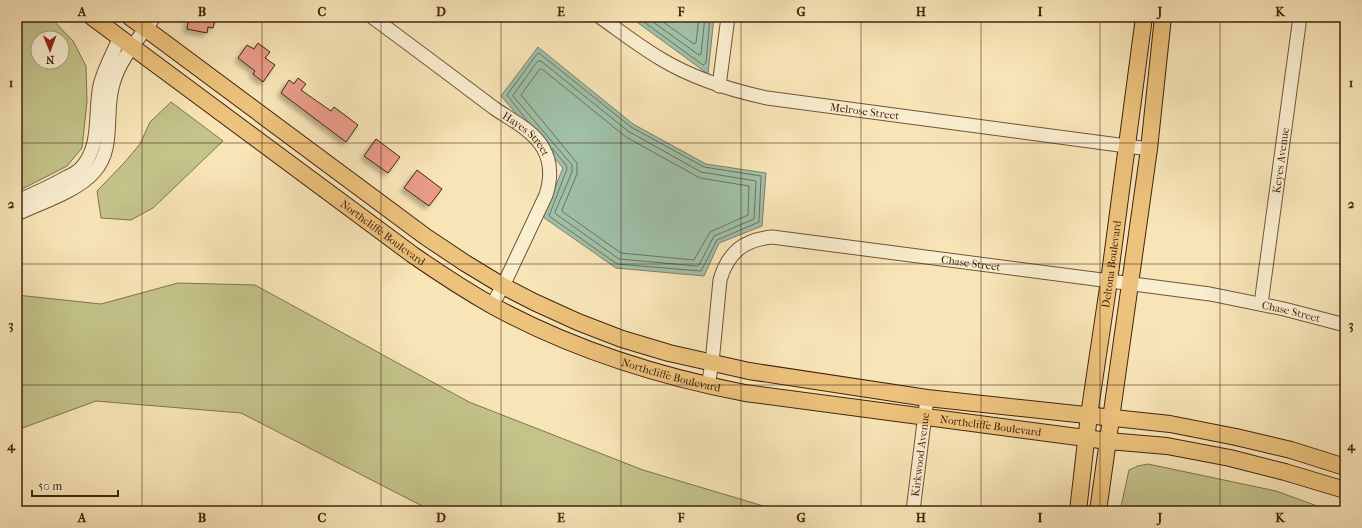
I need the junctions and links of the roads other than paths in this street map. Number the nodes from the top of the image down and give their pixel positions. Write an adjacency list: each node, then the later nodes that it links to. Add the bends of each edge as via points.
1 (92, 17): 10 (main road, Northcliffe Boulevard)
2 (130, 17): 9 (main road, Northcliffe Boulevard)
3 (372, 17): 19 (street, Hayes Street, via 527,130 544,149 548,160 550,183)
4 (600, 17): 12 (street, Melrose Street, via 662,60)
5 (728, 17): 12 (street)
6 (1144, 17): 13 (main road, Deltona Boulevard)
7 (1163, 17): 14 (main road, Deltona Boulevard)
8 (1300, 17): 20 (street, Keyes Avenue)
9 (150, 23): 11 (street); 19 (main road, Northcliffe Boulevard, via 426,237)
10 (120, 37): 11 (main road, Northcliffe Boulevard); 15 (street, via 101,84 97,101 95,141 90,156 78,171)
11 (133, 47): 16 (street, via 119,67 112,86 108,143 95,172 80,185); 21 (main road, Northcliffe Boulevard, via 413,255)
12 (719, 86): 13 (street, Melrose Street, via 767,98)
13 (1126, 147): 14 (street, Melrose Street); 17 (main road, Deltona Boulevard)
14 (1149, 149): 18 (main road, Deltona Boulevard)
15 (17, 201)
16 (17, 214)
17 (1109, 281): 18 (street, Chase Street); 23 (street, Chase Street, via 772,237 760,238 748,242 736,251 723,270); 26 (main road, Deltona Boulevard)
18 (1130, 284): 20 (street, Chase Street, via 1210,294); 28 (main road, Deltona Boulevard)
19 (503, 286): 21 (street, Hayes Street); 23 (main road, Northcliffe Boulevard, via 578,322 622,339)
20 (1261, 304): 22 (street, Chase Street)
21 (492, 305): 24 (main road, Northcliffe Boulevard, via 570,343 663,375)
22 (1345, 325)
23 (712, 363): 24 (street, Chase Street); 25 (main road, Northcliffe Boulevard)
24 (708, 386): 27 (main road, Northcliffe Boulevard)
25 (928, 398): 26 (main road, Northcliffe Boulevard); 27 (street, Kirkwood Avenue)
26 (1089, 415): 28 (main road, Northcliffe Boulevard); 29 (main road, Deltona Boulevard)
27 (925, 416): 29 (main road, Northcliffe Boulevard); 33 (street, Kirkwood Avenue)
28 (1112, 418): 30 (main road, Deltona Boulevard); 31 (main road, Northcliffe Boulevard, via 1170,424 1236,437 1291,450)
29 (1087, 438): 30 (main road, Northcliffe Boulevard); 34 (main road, Deltona Boulevard)
30 (1108, 441): 32 (main road, Northcliffe Boulevard, via 1166,446 1230,458); 35 (main road, Deltona Boulevard)
31 (1345, 467)
32 (1345, 490)
33 (913, 511)
34 (1078, 511)
35 (1098, 511)

